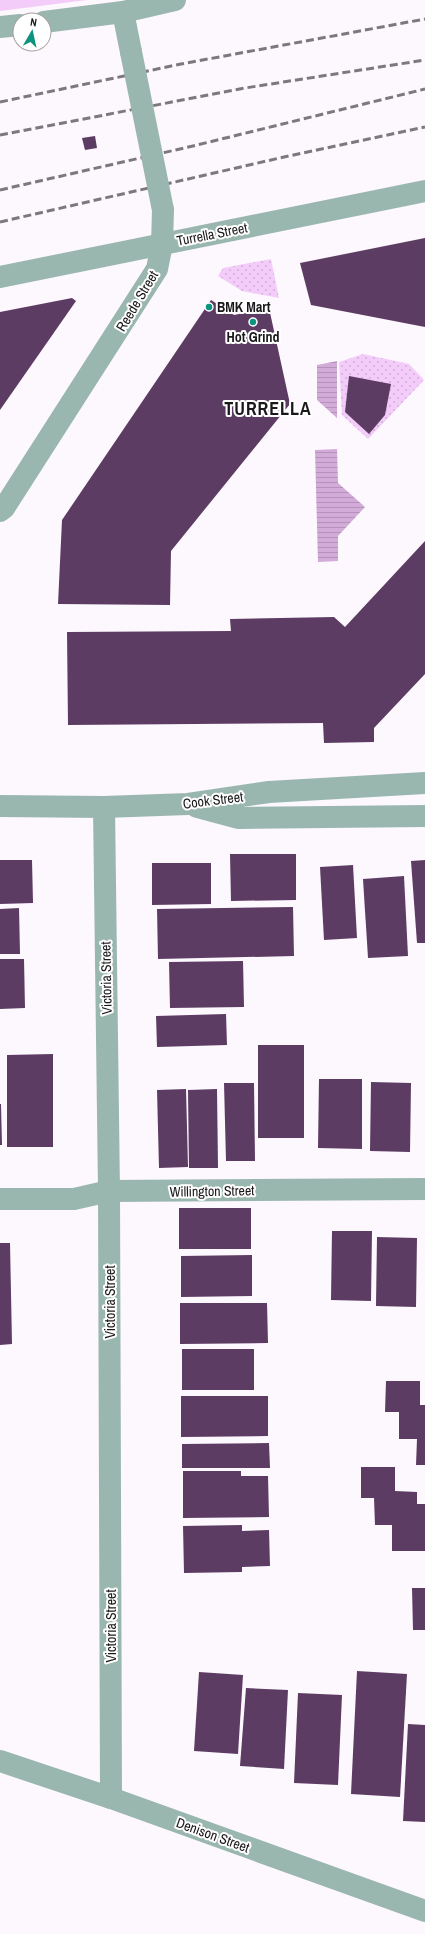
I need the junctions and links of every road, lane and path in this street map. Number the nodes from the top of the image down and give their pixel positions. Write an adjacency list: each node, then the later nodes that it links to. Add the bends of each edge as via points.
1 (175, 0): 2 (street)
2 (123, 12): 3 (street); 7 (street, Reede Street, bridge, via 163,210)
3 (52, 21)
4 (12, 26): 5 (street)
5 (0, 27)
6 (425, 191): 7 (street, Turrella Street)
7 (162, 244): 8 (street, Turrella Street); 9 (street, Reede Street, via 157,269)
8 (0, 277)
9 (0, 511)
10 (425, 783): 11 (street, Cook Street, via 269,792)
11 (188, 804): 13 (street, Cook Street); 14 (street, via 238,818)
12 (0, 806): 13 (street, Cook Street)
13 (104, 807): 16 (street, Victoria Street)
14 (425, 816)
15 (425, 1189): 16 (street, Willington Street)
16 (109, 1191): 17 (street, Willington Street, via 74,1199); 19 (street, Victoria Street)
17 (0, 1199)
18 (0, 1761): 19 (street, Denison Street)
19 (111, 1798): 20 (street, Denison Street)
20 (425, 1911)

